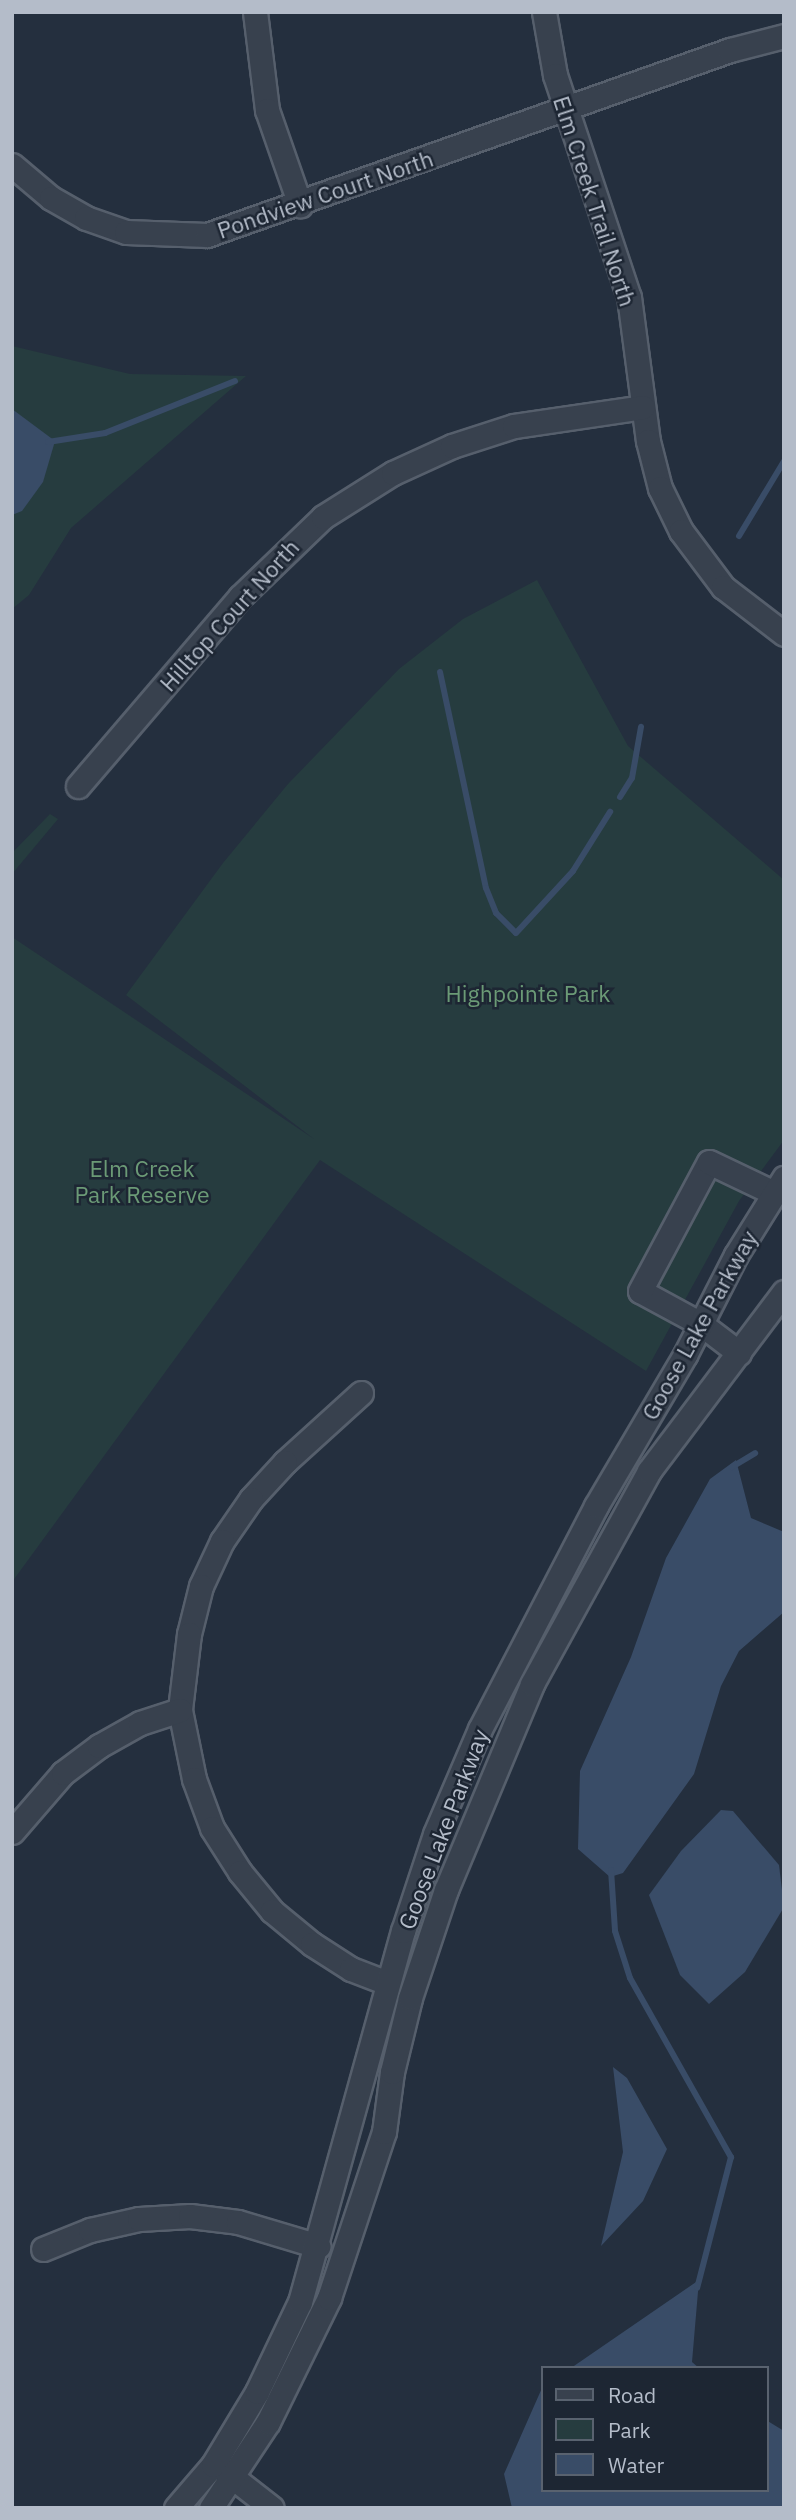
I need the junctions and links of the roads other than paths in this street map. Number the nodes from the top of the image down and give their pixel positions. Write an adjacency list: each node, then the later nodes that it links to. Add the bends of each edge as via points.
1 (256, 12): 6 (street, via 267,110)
2 (544, 12): 4 (street, Elm Creek Trail North)
3 (784, 36): 4 (street, Pondview Court North)
4 (565, 109): 6 (street, Pondview Court North); 7 (street, Elm Creek Trail North, via 629,297)
5 (12, 165): 6 (street, Pondview Court North, via 51,198 125,232 207,234)
6 (300, 205)
7 (643, 407): 8 (street, Elm Creek Trail North, via 660,488 681,531 741,605); 9 (street, Hilltop Court North, via 514,426 452,446 393,473 323,517 240,597)
8 (784, 634)
9 (78, 786)
10 (779, 1186): 12 (street, Goose Lake Parkway); 12 (street, via 709,1162 640,1291)
11 (784, 1292): 13 (street, Goose Lake Parkway)
12 (701, 1324): 13 (street); 17 (street, Goose Lake Parkway, via 504,1680 435,1834)
13 (739, 1353): 21 (street, Goose Lake Parkway, via 649,1471 532,1684 446,1890 410,1998 384,2132 330,2298 295,2373)
14 (361, 1393): 15 (street, via 285,1462 251,1499 222,1541 201,1586 189,1634)
15 (180, 1710): 16 (street, via 140,1723 99,1746 63,1773); 17 (street, via 194,1779 212,1828 240,1872 272,1911 312,1944 351,1969)
16 (12, 1832)
17 (387, 1983): 18 (street, Goose Lake Parkway)
18 (318, 2246): 19 (street, via 238,2222 190,2216 114,2224); 20 (street, Goose Lake Parkway, via 300,2302 268,2369)
19 (43, 2249)
20 (213, 2465): 21 (street); 22 (street, Goose Lake Parkway)
21 (235, 2476): 23 (street, Goose Lake Parkway); 24 (street)
22 (176, 2508)
23 (211, 2508)
24 (272, 2508)

